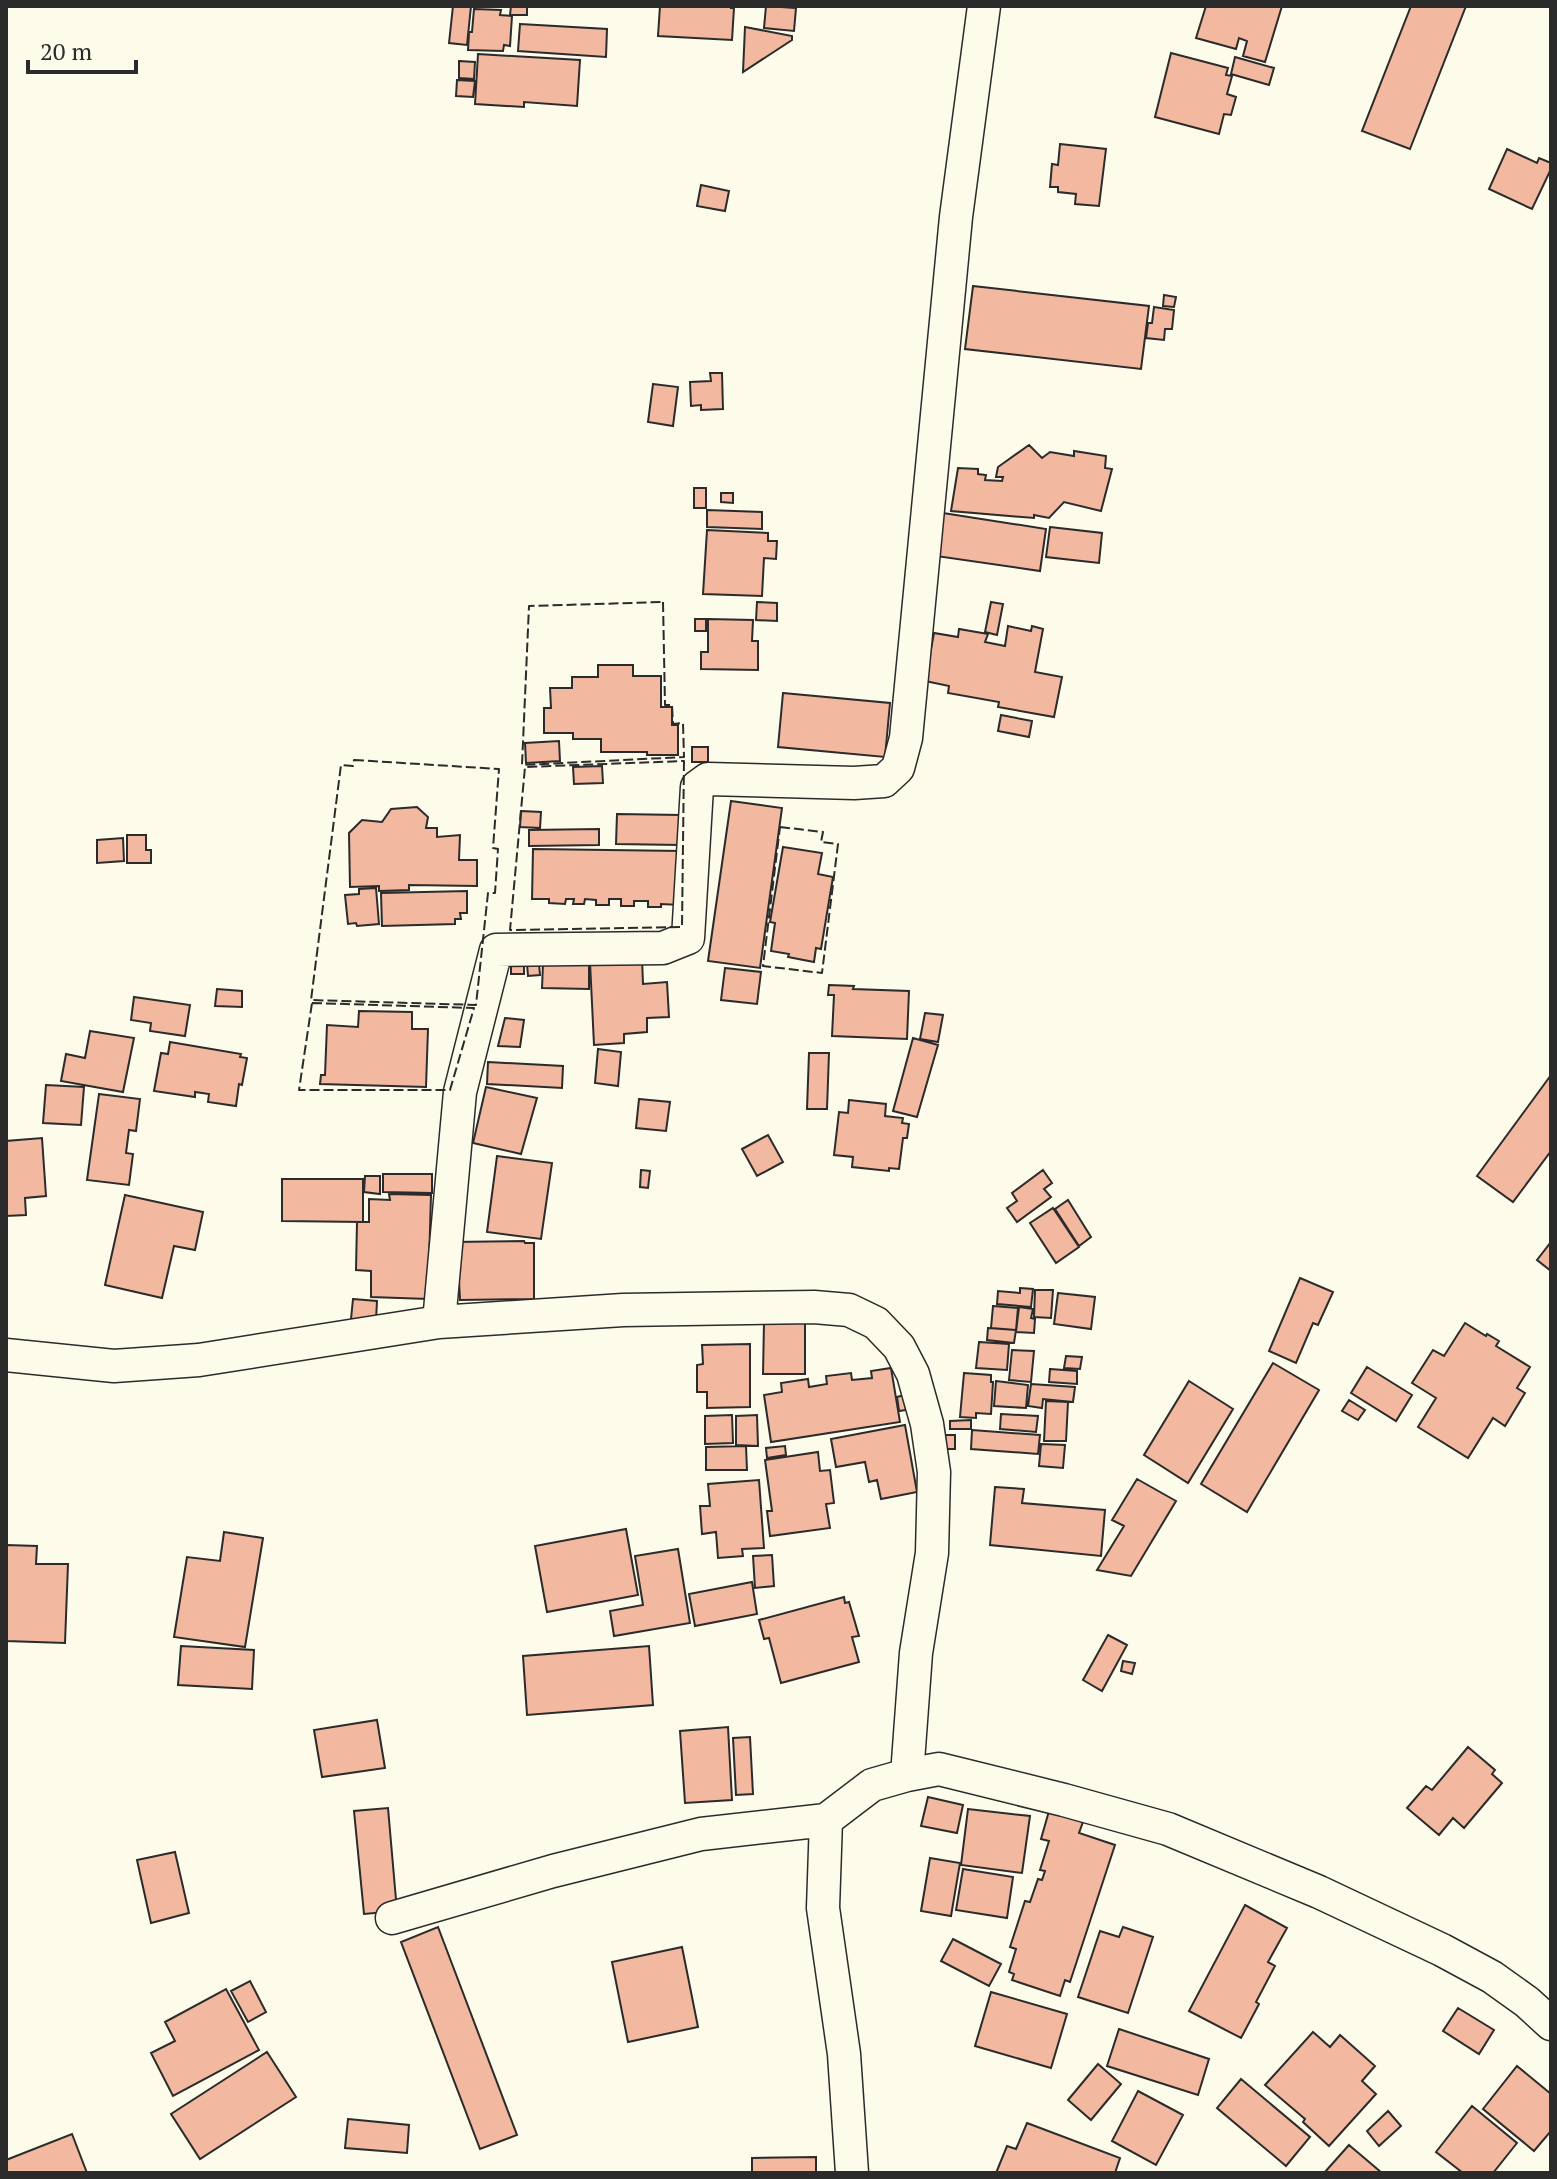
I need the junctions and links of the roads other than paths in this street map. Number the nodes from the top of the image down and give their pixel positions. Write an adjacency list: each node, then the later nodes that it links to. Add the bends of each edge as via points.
1 (984, 6): 2 (street, via 956,217 906,738 898,768 884,781 854,783 708,779 697,787 688,938 663,948 496,950 460,1092)
2 (439, 1322): 3 (street, via 199,1360 114,1366); 4 (street, via 623,1310 814,1307 849,1310 876,1323 899,1347 913,1374 934,1472 932,1553 916,1653)
3 (6, 1355)
4 (907, 1775): 5 (street, via 872,1785); 7 (street, via 939,1769 1168,1829 1442,1950 1492,1977)
5 (826, 1820): 6 (street, via 701,1834); 8 (street, via 823,1908 844,2054)
6 (392, 1918)
7 (1551, 2024)
8 (852, 2173)

